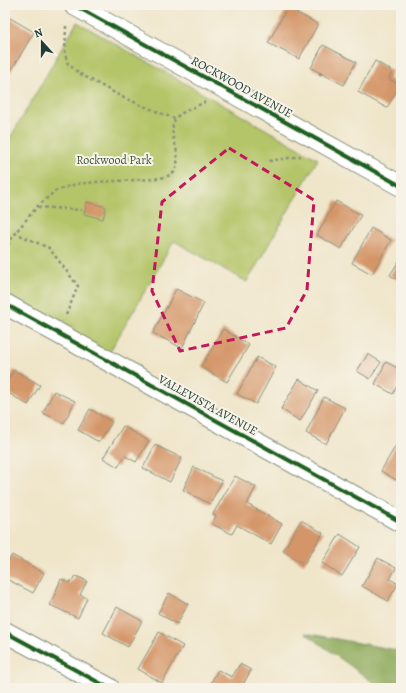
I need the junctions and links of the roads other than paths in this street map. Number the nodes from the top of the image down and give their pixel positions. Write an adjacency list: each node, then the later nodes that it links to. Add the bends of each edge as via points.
1 (74, 5): 2 (street, ROCKWOOD AVENUE)
2 (401, 186)
3 (5, 304): 4 (street, VALLEVISTA AVENUE)
4 (401, 522)
5 (5, 632): 6 (street)
6 (109, 688)

